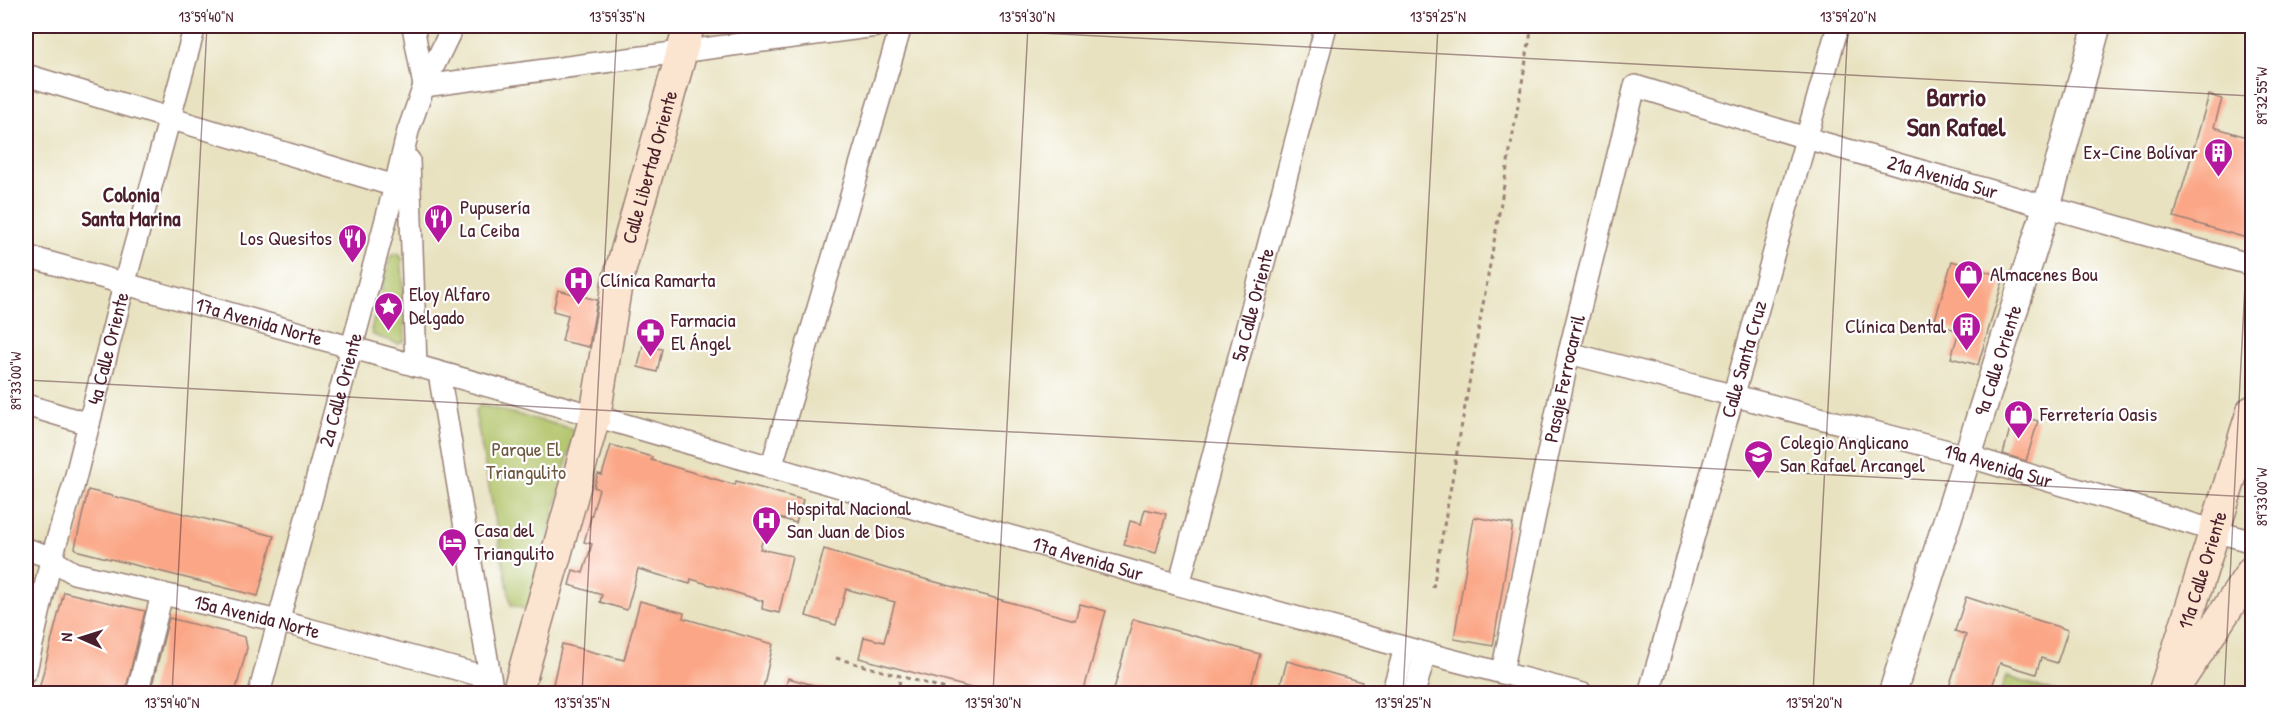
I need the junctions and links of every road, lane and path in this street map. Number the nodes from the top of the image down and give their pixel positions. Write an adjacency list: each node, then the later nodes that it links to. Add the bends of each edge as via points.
1 (195, 26): 14 (street, 4a Calle Oriente)
2 (413, 26): 12 (street)
3 (453, 26): 12 (street, 2a Calle Oriente)
4 (876, 26): 10 (street)
5 (901, 26): 32 (street)
6 (1326, 26): 38 (street, 5a Calle Oriente)
7 (1532, 26): 39 (path)
8 (1838, 26): 16 (street, Calle Santa Cruz)
9 (2097, 26): 18 (street, 9a Calle Oriente)
10 (685, 39): 12 (street); 29 (main road, Calle Libertad Oriente, via 617,283)
11 (26, 75): 14 (street)
12 (424, 86): 15 (street, 2a Calle Oriente)
13 (1635, 86): 16 (street, 21a Avenida Sur); 23 (street, Pasaje Ferrocarril)
14 (171, 119): 17 (street); 21 (street, 4a Calle Oriente)
15 (408, 131): 17 (street, 2a Calle Oriente); 24 (street)
16 (1806, 138): 18 (street, 21a Avenida Sur); 26 (street, Calle Santa Cruz)
17 (395, 186): 22 (street, 2a Calle Oriente)
18 (2047, 206): 20 (street, 21a Avenida Sur); 31 (street, 9a Calle Oriente)
19 (26, 256): 21 (street, 17a Avenida Norte)
20 (2253, 265)
21 (124, 285): 22 (street, 17a Avenida Norte); 30 (street, 4a Calle Oriente)
22 (351, 348): 24 (street, 17a Avenida Norte); 41 (street, 2a Calle Oriente)
23 (1569, 353): 26 (street, 19a Avenida Sur); 46 (street, Pasaje Ferrocarril)
24 (416, 366): 25 (street, 17a Avenida Norte)
25 (439, 373): 29 (street, 17a Avenida Norte); 48 (street)
26 (1734, 397): 31 (street, 19a Avenida Sur); 57 (street, Calle Santa Cruz)
27 (26, 405): 30 (street)
28 (2253, 411): 33 (main road, 11a Calle Oriente)
29 (595, 416): 32 (street, 17a Avenida Sur); 51 (main road, Calle Libertad Oriente)
30 (89, 424): 36 (street, 4a Calle Oriente)
31 (1967, 456): 33 (street, 19a Avenida Sur); 58 (street, 9a Calle Oriente)
32 (771, 468): 38 (street, 17a Avenida Sur)
33 (2214, 531): 34 (street, 19a Avenida Sur); 59 (main road, 11a Calle Oriente)
34 (2253, 542)
35 (26, 549): 36 (street, 15a Avenida Norte)
36 (51, 560): 40 (street, 15a Avenida Norte, via 74,573); 45 (street, 4a Calle Oriente)
37 (2253, 572): 60 (main road)
38 (1179, 585): 42 (street, 17a Avenida Sur)
39 (1433, 588)
40 (162, 594): 41 (street, 15a Avenida Norte); 49 (street)
41 (278, 621): 48 (street, 15a Avenida Norte); 50 (street, 2a Calle Oriente)
42 (1405, 648): 43 (street, 17a Avenida Sur); 54 (street)
43 (1425, 653): 46 (street, 17a Avenida Sur); 55 (street)
44 (836, 658): 47 (path)
45 (26, 671)
46 (1502, 672): 56 (street, 17a Avenida Sur)
47 (901, 676): 52 (path); 53 (path)
48 (491, 686)
49 (137, 693)
50 (259, 693)
51 (517, 693)
52 (897, 693)
53 (964, 693)
54 (1392, 693)
55 (1414, 693)
56 (1583, 693)
57 (1649, 693)
58 (1892, 693)
59 (2163, 693)
60 (2172, 693)

